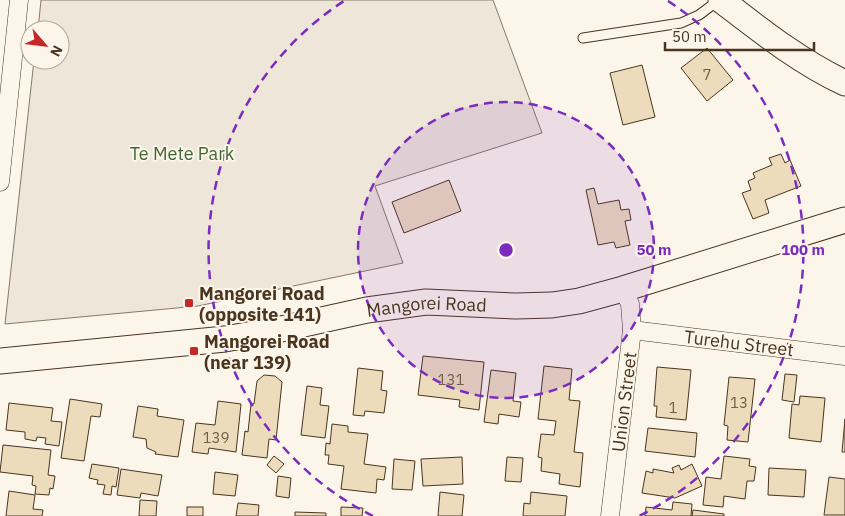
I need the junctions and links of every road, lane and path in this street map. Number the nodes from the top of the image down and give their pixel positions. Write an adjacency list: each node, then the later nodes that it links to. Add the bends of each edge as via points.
1 (19, 0): 5 (street)
2 (720, 0): 3 (lane, via 681,23); 4 (main road, via 779,43)
3 (583, 38)
4 (845, 83)
5 (5, 88): 6 (street)
6 (0, 182)
7 (845, 220): 8 (main road, Mangorei Road)
8 (623, 289): 9 (street, Union Street, via 630,304); 11 (main road, Mangorei Road, via 552,305 426,302 367,310 225,339)
9 (632, 330): 10 (street, Turehu Street); 12 (street, Union Street)
10 (845, 356)
11 (0, 361)
12 (610, 516)

